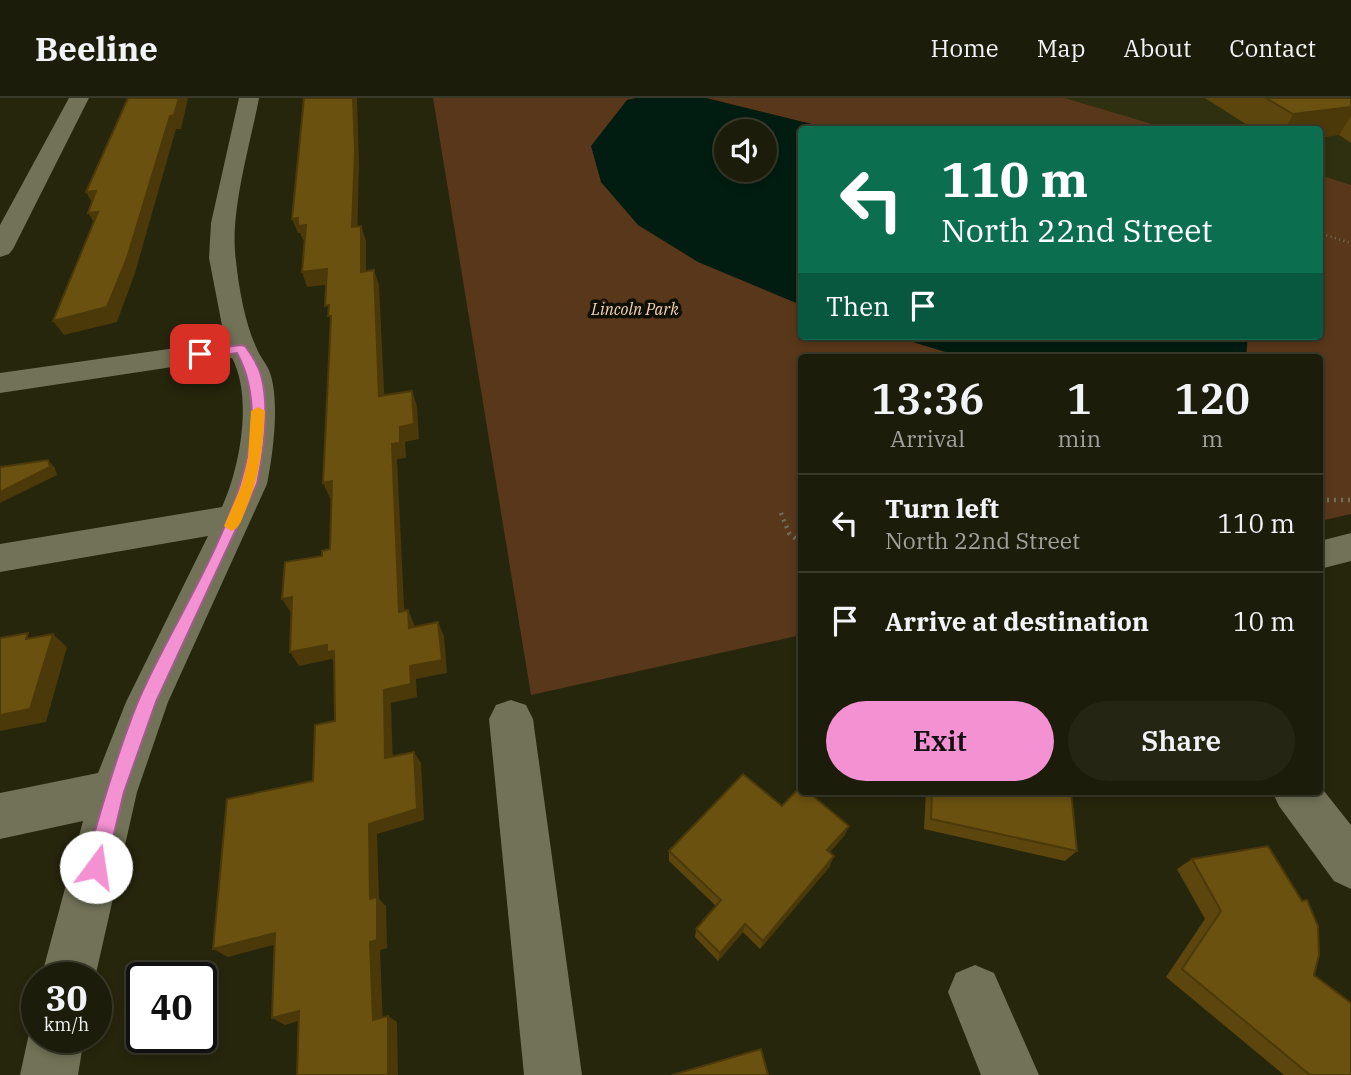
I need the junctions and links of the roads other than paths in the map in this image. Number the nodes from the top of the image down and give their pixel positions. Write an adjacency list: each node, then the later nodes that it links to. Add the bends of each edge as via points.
1 (79, 98): 3 (street)
2 (249, 98): 4 (street, via 223,223 222,258)
3 (0, 250)
4 (241, 348): 5 (street); 6 (street, via 255,373 258,430 250,484)
5 (0, 383)
6 (235, 518): 9 (street); 11 (street, via 147,702)
7 (1351, 547): 8 (street)
8 (1323, 554)
9 (0, 558)
10 (511, 719): 19 (street)
11 (114, 792): 13 (street); 15 (street)
12 (1298, 795): 14 (street)
13 (0, 816)
14 (1351, 864)
15 (72, 962)
16 (975, 992): 20 (street)
17 (53, 1053): 18 (street)
18 (49, 1075)
19 (553, 1075)
20 (1010, 1075)

